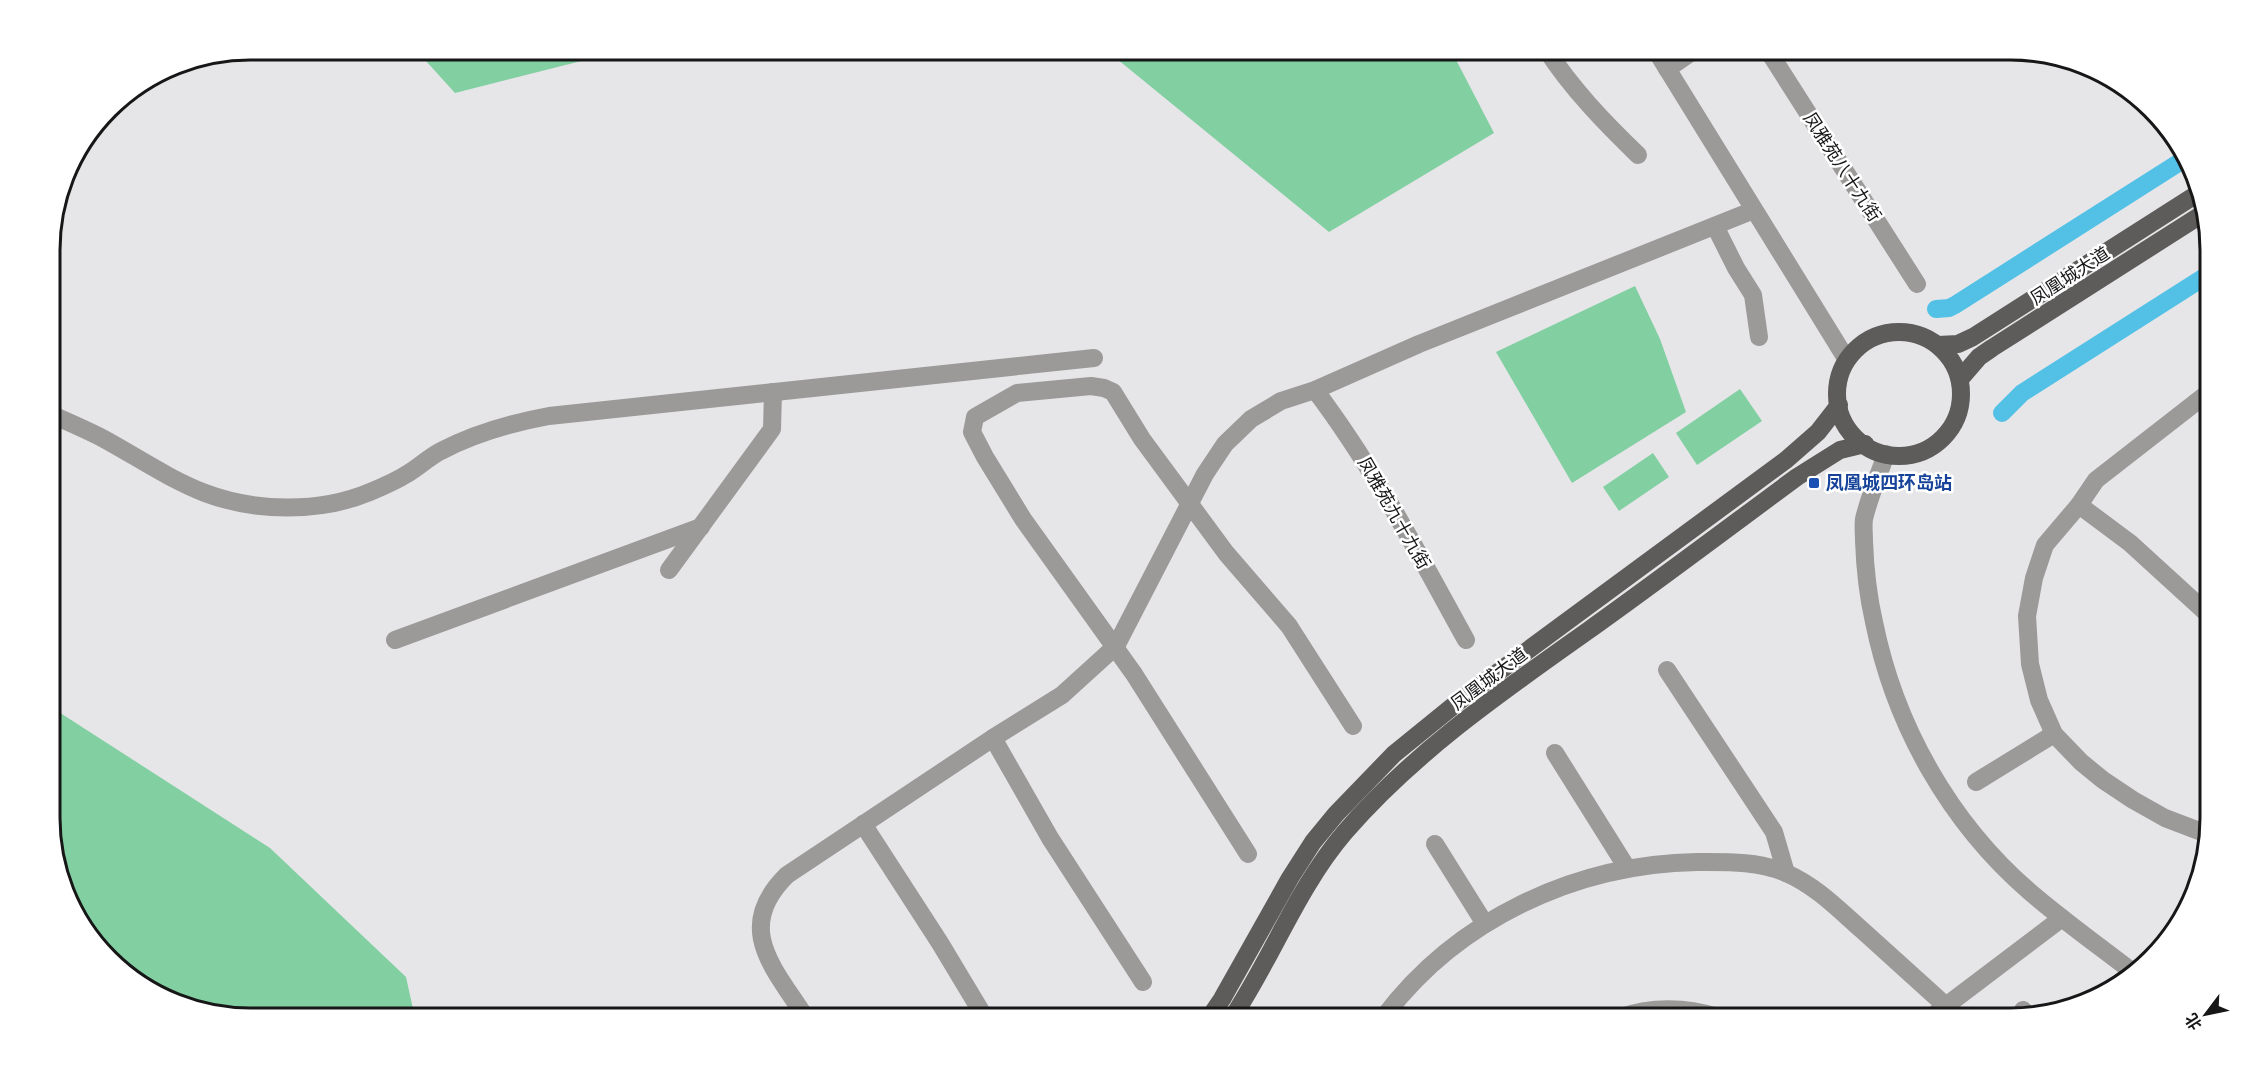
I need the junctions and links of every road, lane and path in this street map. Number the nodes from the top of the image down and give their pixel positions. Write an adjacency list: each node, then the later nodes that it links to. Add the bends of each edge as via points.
1 (1553, 60): 6 (street, via 1595,113)
2 (1661, 60): 5 (street)
3 (1680, 60): 5 (street)
4 (1773, 60): 11 (street, 凤雅苑八十九街)
5 (1666, 69): 8 (street)
6 (1638, 155)
7 (2193, 197): 13 (main road, 凤凰城大道, via 1973,337 1958,344)
8 (1754, 210): 10 (street); 15 (street)
9 (2197, 218): 16 (main road, 凤凰城大道, via 1992,348)
10 (1714, 226): 12 (street, via 1753,295); 17 (street, via 1419,344)
11 (1917, 284)
12 (1759, 337)
13 (1938, 345): 15 (main road, via 1920,334 1889,332 1861,344); 16 (main road, via 1955,366)
14 (1094, 358): 18 (street)
15 (1847, 360): 20 (main road, via 1840,374)
16 (1960, 380): 23 (main road, via 1959,411 1944,438 1927,450 1907,456)
17 (1315, 390): 24 (street, via 1281,401 1251,419 1225,444); 30 (street, 凤雅苑九十九街, via 1378,484)
18 (773, 392): 21 (street, via 511,423 439,452 368,493 328,504 287,507 246,504 206,494); 26 (street, via 772,429)
19 (2200, 399): 25 (street, via 2096,480)
20 (1839, 405): 22 (main road, via 1847,428); 51 (main road, 凤凰城大道, via 1818,432 1786,460 1481,684 1394,754 1313,842)
21 (60, 419)
22 (1864, 444): 23 (main road); 52 (main road, 凤凰城大道, via 1840,450 1797,477 1503,691 1406,771 1344,833 1314,873)
23 (1886, 454): 44 (street, via 1864,520 1870,604 1890,685 1924,762 1971,831 2014,877)
24 (1190, 504): 31 (street); 31 (street, via 1113,392 1104,388 1017,393 975,417 972,432 1023,519); 33 (street, via 1288,626)
25 (2079, 505): 28 (street, via 2130,543); 34 (street, via 2045,545 2027,616 2030,664 2038,700)
26 (701, 528): 27 (street); 29 (street)
27 (669, 570)
28 (2200, 607)
29 (395, 640)
30 (1466, 640)
31 (1116, 646): 35 (street, via 1062,695); 41 (street)
32 (1667, 670): 43 (street, via 1774,832)
33 (1353, 726)
34 (2054, 734): 37 (street); 39 (street, via 2103,780 2165,818)
35 (993, 738): 38 (street); 47 (street, via 1062,857)
36 (1555, 753): 42 (street)
37 (1976, 782)
38 (863, 824): 49 (street, via 787,875 762,908 760,930 764,950); 50 (street)
39 (2200, 831)
40 (1435, 844): 45 (street)
41 (1248, 854)
42 (1627, 868): 43 (street, via 1671,862 1751,863); 45 (street, via 1568,884)
43 (1786, 873): 48 (street, via 1817,890)
44 (2062, 918): 46 (street); 48 (street)
45 (1485, 924): 53 (street, via 1438,959)
46 (2127, 968)
47 (1143, 982)
48 (1946, 1006): 54 (street)
49 (800, 1008)
50 (979, 1008)
51 (1215, 1008)
52 (1238, 1008)
53 (1391, 1008)
54 (1943, 1008)

